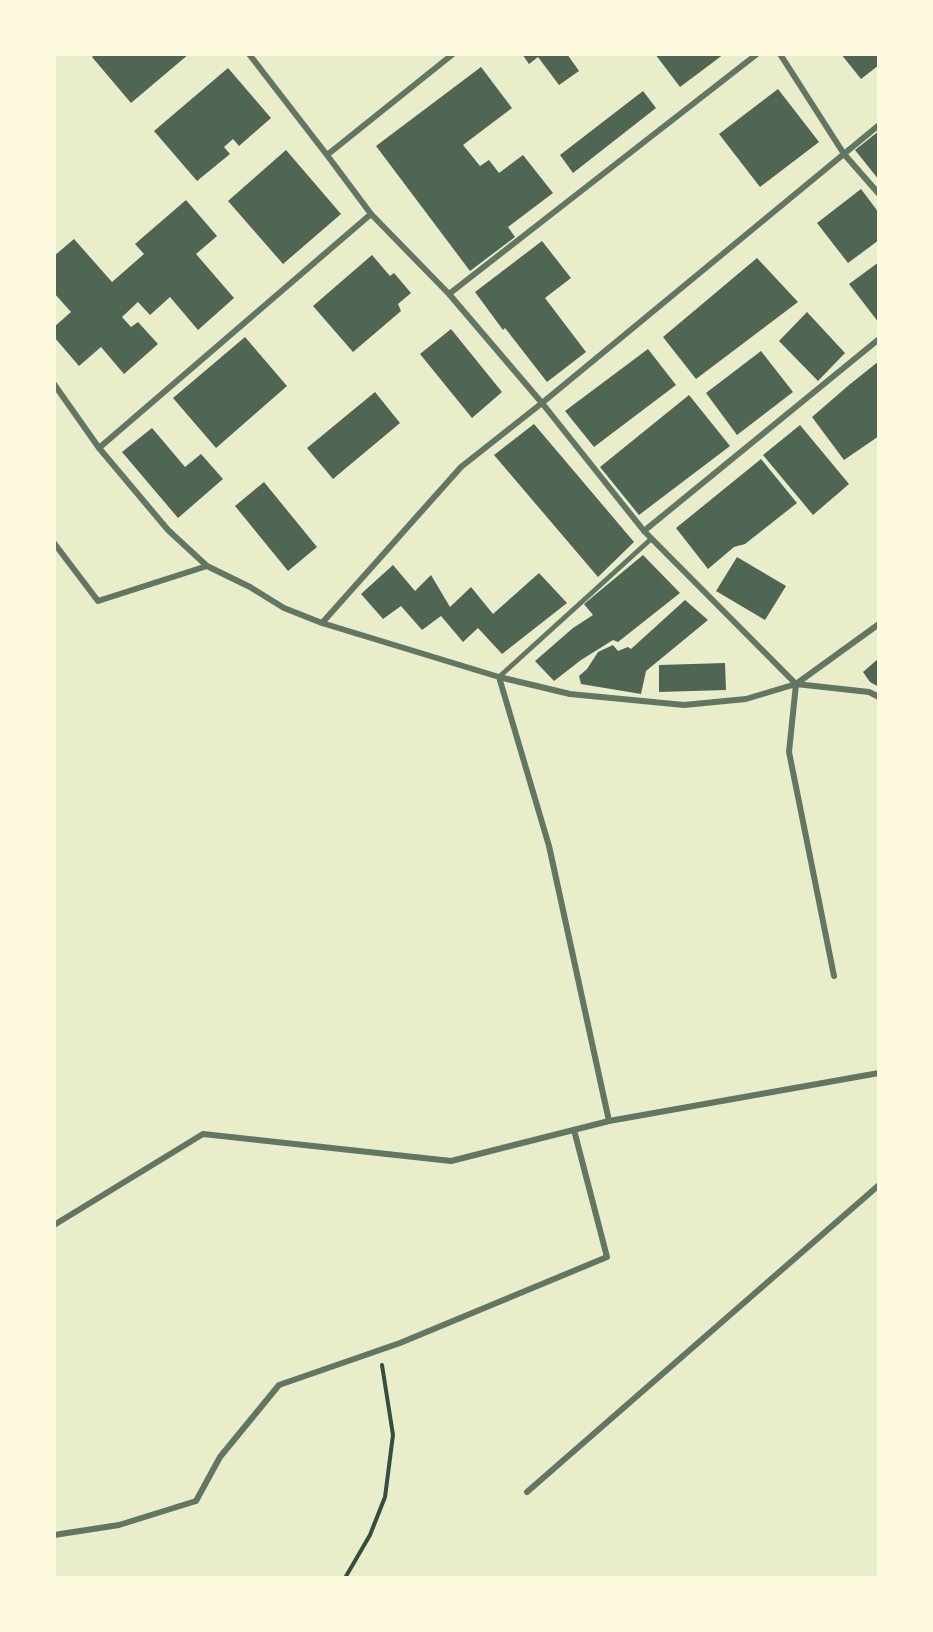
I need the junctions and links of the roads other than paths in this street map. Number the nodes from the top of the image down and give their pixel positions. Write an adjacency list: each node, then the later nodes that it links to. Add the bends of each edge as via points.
1 (249, 54): 7 (street)
2 (453, 54): 7 (street)
3 (757, 54): 10 (street)
4 (780, 54): 6 (street)
5 (879, 125): 6 (street)
6 (844, 153): 8 (street); 13 (street)
7 (327, 155): 9 (street)
8 (879, 194)
9 (370, 214): 10 (street); 14 (street)
10 (449, 294): 13 (street)
11 (879, 339): 15 (street)
12 (54, 384): 14 (street)
13 (542, 403): 15 (street); 19 (street, via 461,467)
14 (99, 448): 18 (street, via 168,530)
15 (645, 531): 16 (street)
16 (651, 539): 21 (street); 22 (street)
17 (54, 543): 18 (street, via 98,602)
18 (207, 566): 19 (street)
19 (322, 624): 21 (street)
20 (879, 624): 22 (street)
21 (499, 676): 22 (street, via 570,694 684,705 746,699); 26 (street, via 549,846)
22 (796, 684): 23 (street, via 869,692); 24 (street, via 789,752)
23 (879, 698)
24 (834, 976)
25 (879, 1073): 26 (street)
26 (609, 1122): 27 (street)
27 (574, 1130): 29 (street, via 451,1161 203,1134); 31 (street, via 607,1257 380,1350 279,1385 220,1457 196,1500 119,1525)
28 (879, 1185): 30 (street)
29 (54, 1225)
30 (527, 1492)
31 (54, 1535)

